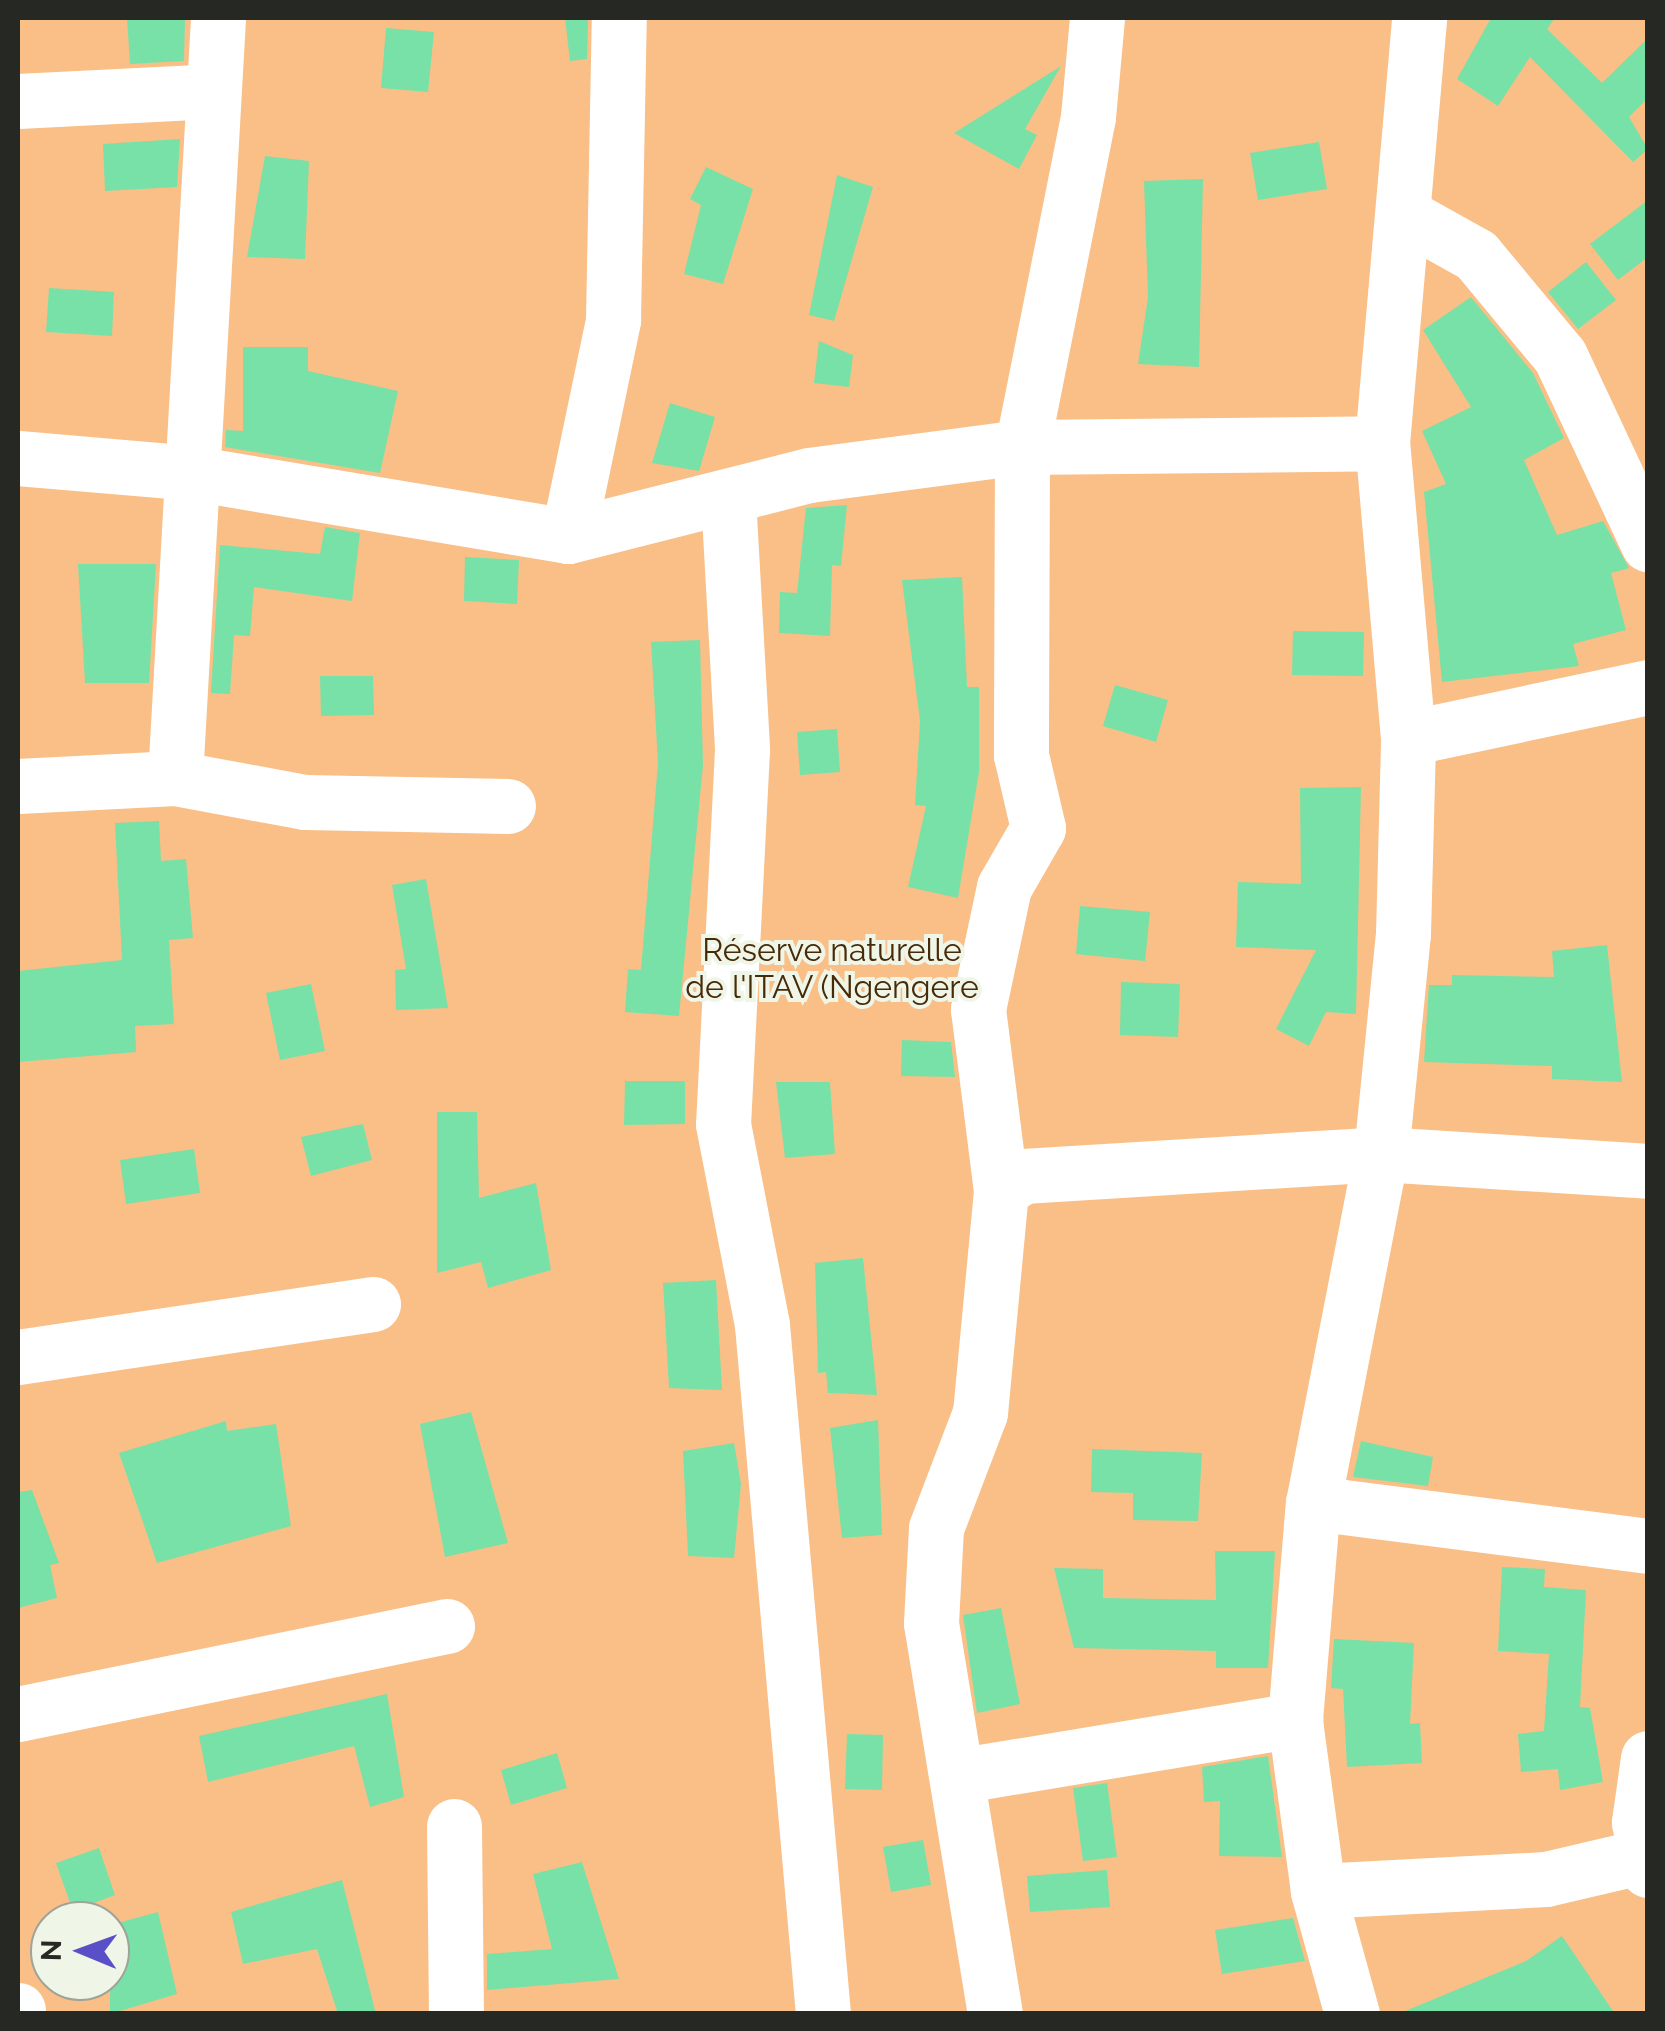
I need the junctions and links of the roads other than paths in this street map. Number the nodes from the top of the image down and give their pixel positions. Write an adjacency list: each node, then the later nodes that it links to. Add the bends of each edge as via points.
1 (218, 18): 5 (street)
2 (619, 18): 13 (street, via 613,320)
3 (1097, 18): 9 (street, via 1088,116)
4 (1419, 18): 7 (street)
5 (213, 92): 6 (street); 11 (street)
6 (18, 101)
7 (1406, 216): 8 (street); 14 (street, via 1476,255 1560,356)
8 (1382, 443): 9 (street); 16 (street)
9 (1022, 447): 12 (street, via 809,474); 22 (street, via 1020,738 1038,828 1004,887 978,1009)
10 (18, 458): 11 (street)
11 (192, 473): 13 (street); 17 (street)
12 (728, 497): 13 (street); 36 (street, via 742,750 723,1124 762,1324)
13 (568, 536)
14 (1648, 544)
15 (1648, 686): 16 (street)
16 (1408, 738): 20 (street, via 1403,934)
17 (175, 778): 18 (street); 19 (street, via 305,802)
18 (18, 786)
19 (508, 806)
20 (1381, 1154): 21 (street); 22 (street, via 1023,1176); 25 (street)
21 (1648, 1171)
22 (1001, 1190): 31 (street, via 980,1413 936,1528 931,1623)
23 (373, 1304): 24 (street)
24 (18, 1357)
25 (1314, 1503): 26 (street); 29 (street)
26 (1648, 1546)
27 (447, 1626): 28 (street)
28 (18, 1714)
29 (1295, 1720): 31 (street); 34 (street)
30 (1648, 1758): 33 (street)
31 (957, 1776): 37 (street)
32 (454, 1826): 35 (street)
33 (1645, 1861): 34 (street, via 1421,1892)
34 (1318, 1890): 38 (street)
35 (456, 2014)
36 (823, 2014)
37 (996, 2014)
38 (1352, 2014)

